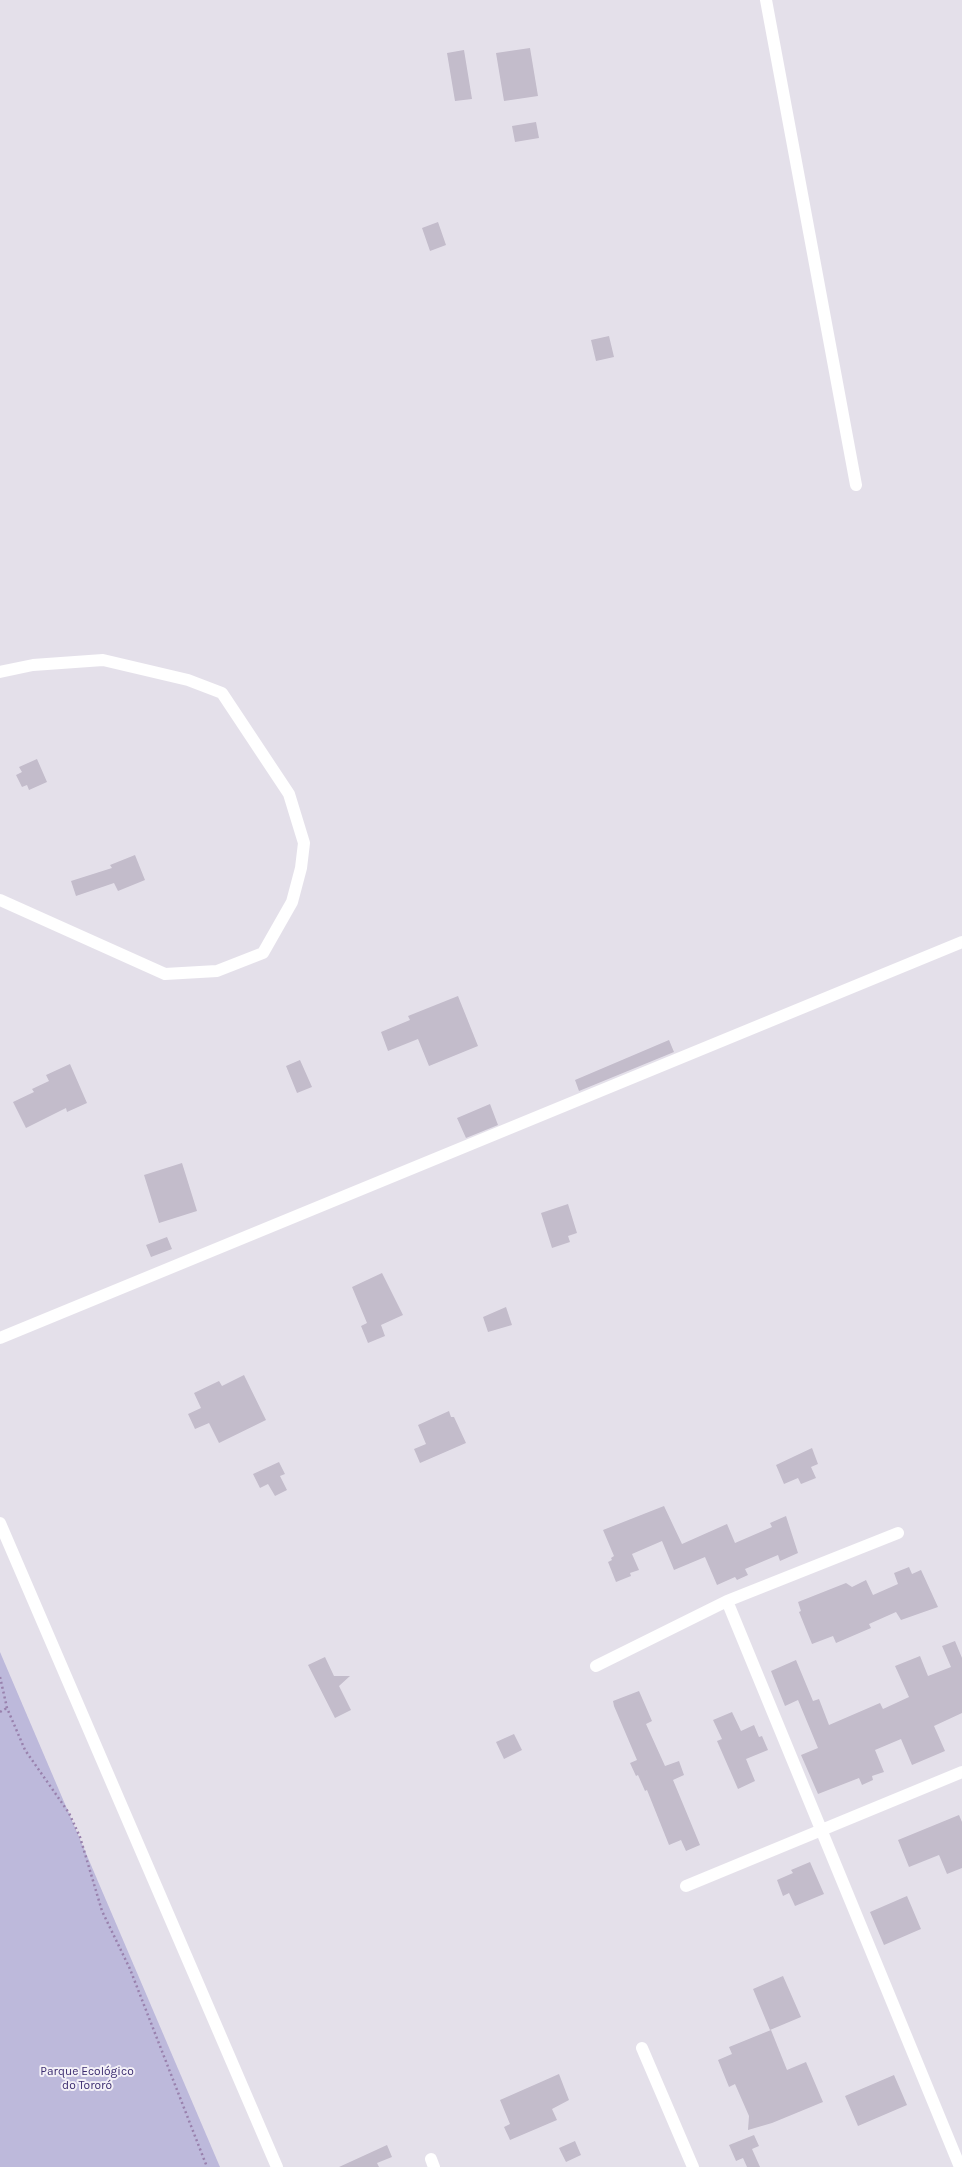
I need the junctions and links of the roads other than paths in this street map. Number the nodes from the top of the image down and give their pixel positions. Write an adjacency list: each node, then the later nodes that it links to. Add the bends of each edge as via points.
1 (766, 0): 2 (street)
2 (856, 485)
3 (0, 672): 4 (street, via 33,665 103,660 188,680 222,693 289,794 304,843 301,868 292,902 263,953 217,971 165,974)
4 (0, 900)
5 (962, 942): 6 (street)
6 (0, 1338)
7 (0, 1523): 15 (street)
8 (898, 1533): 9 (street)
9 (727, 1601): 10 (street); 12 (street)
10 (596, 1666)
11 (962, 1772): 12 (street)
12 (821, 1831): 13 (street); 17 (street)
13 (686, 1886)
14 (642, 2048): 16 (street)
15 (277, 2167)
16 (693, 2167)
17 (960, 2167)

